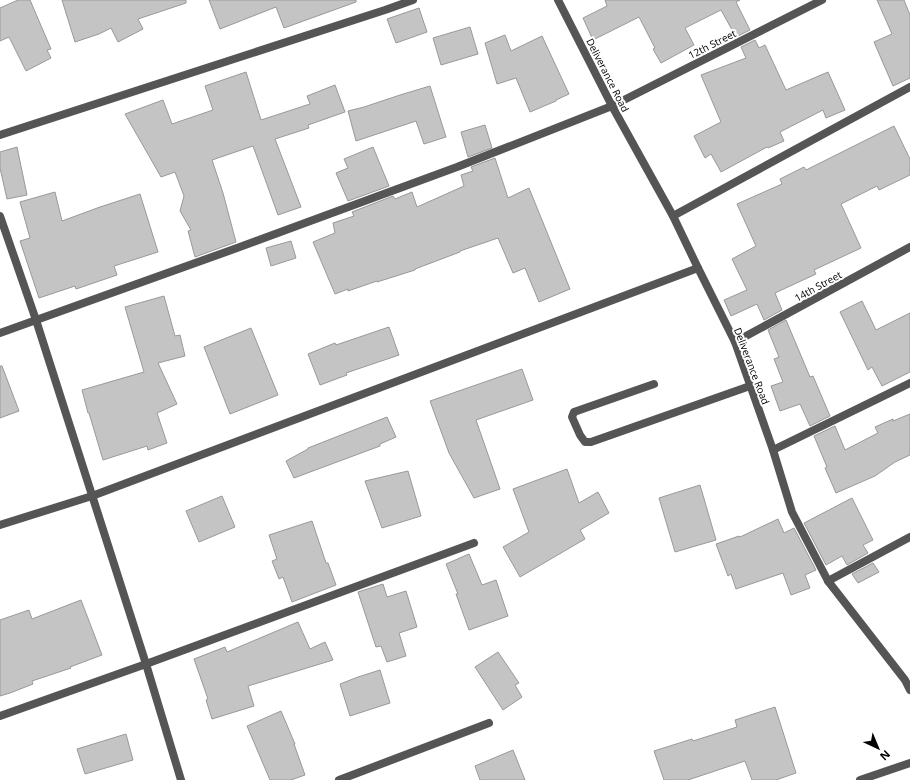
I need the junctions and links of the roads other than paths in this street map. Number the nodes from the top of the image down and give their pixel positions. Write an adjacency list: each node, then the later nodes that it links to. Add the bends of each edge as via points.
1 (413, 0): 6 (street)
2 (558, 0): 5 (street, Deliverance Road)
3 (822, 0): 5 (street, 12th Street)
4 (910, 87): 8 (street)
5 (612, 106): 8 (street, Deliverance Road); 11 (street, 12th Street, via 457,167)
6 (0, 135)
7 (0, 216): 11 (street)
8 (673, 216): 10 (street, Deliverance Road)
9 (910, 247): 13 (street, 14th Street)
10 (698, 268): 13 (street, Deliverance Road); 18 (street)
11 (36, 320): 12 (street, 12th Street); 18 (street)
12 (0, 333)
13 (735, 342): 16 (street, Deliverance Road)
14 (910, 383): 17 (street)
15 (654, 384): 16 (street, via 574,412 572,417 585,442 598,440)
16 (750, 386): 17 (street, Deliverance Road)
17 (773, 450): 22 (street, Deliverance Road, via 792,512)
18 (92, 496): 19 (street); 23 (street)
19 (0, 525)
20 (910, 537): 22 (street)
21 (474, 543): 23 (street)
22 (828, 581): 24 (street, Deliverance Road)
23 (146, 664): 26 (street); 29 (street)
24 (908, 679): 25 (street, Deliverance Road)
25 (910, 690)
26 (0, 716)
27 (489, 723): 30 (street)
28 (910, 763): 31 (street)
29 (181, 780)
30 (339, 780)
31 (860, 780)

